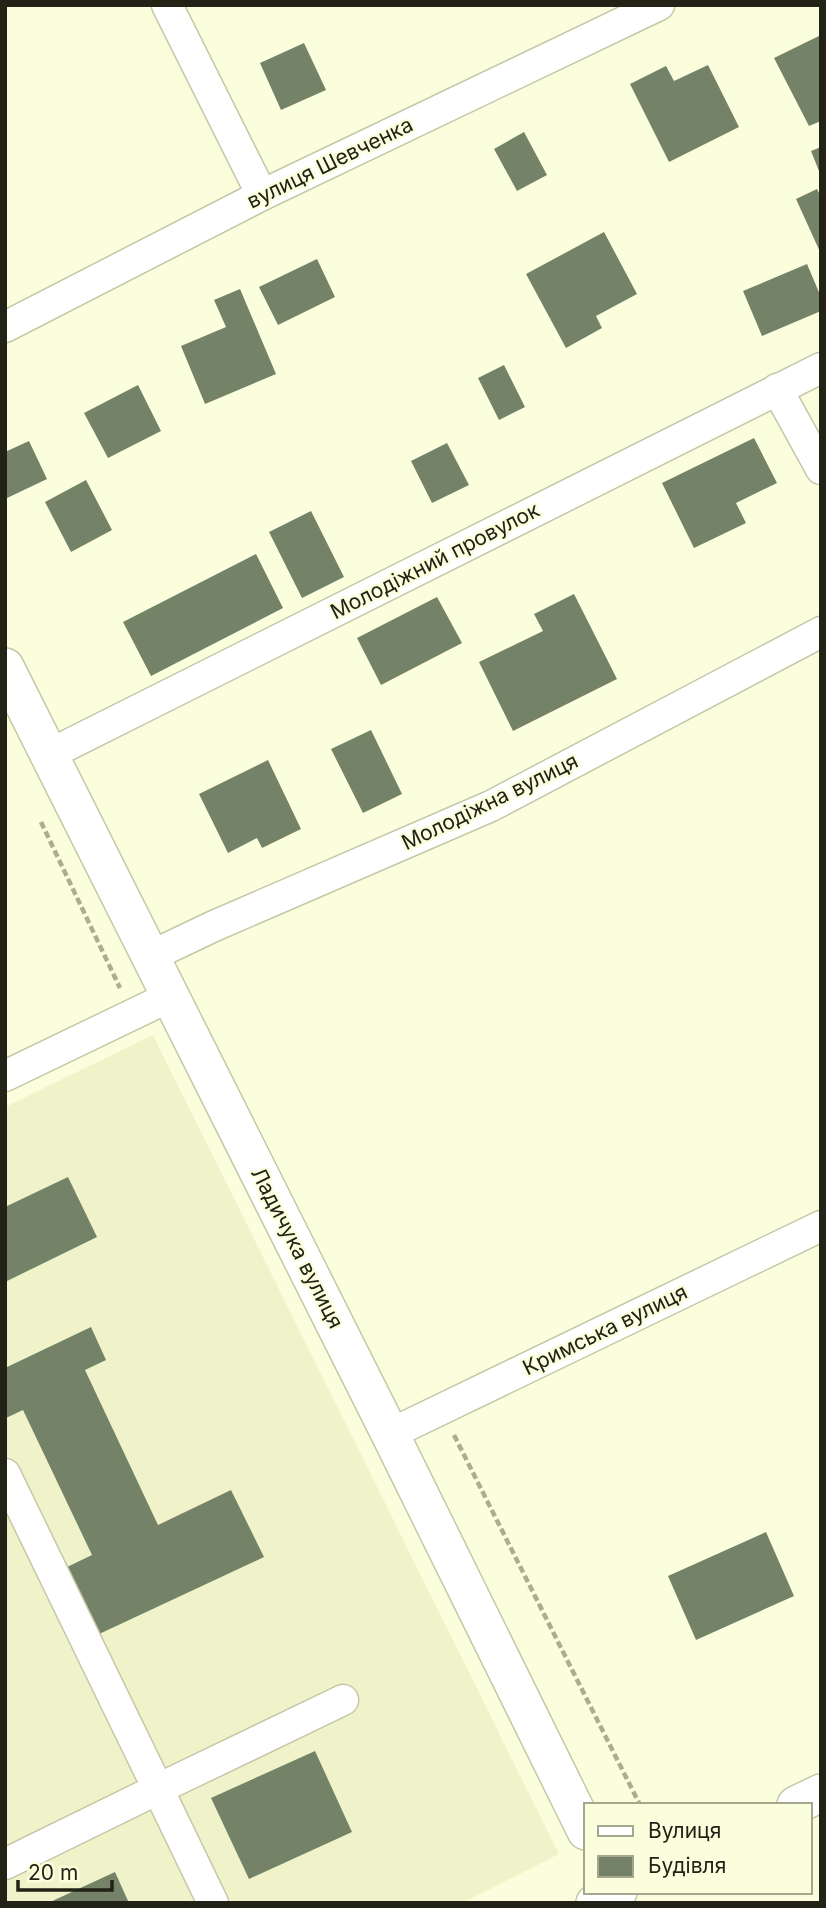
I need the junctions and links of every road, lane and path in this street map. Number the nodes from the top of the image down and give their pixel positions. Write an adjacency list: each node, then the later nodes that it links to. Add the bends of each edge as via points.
1 (167, 5): 3 (street)
2 (644, 9): 3 (street, вулиця Шевченка)
3 (262, 195): 4 (street, вулиця Шевченка)
4 (5, 327)
5 (821, 368): 6 (street, Молодіжний провулок)
6 (777, 389): 7 (street); 10 (street, Молодіжний провулок)
7 (821, 469)
8 (821, 632): 12 (street, Молодіжна вулиця, via 491,806)
9 (6, 670): 10 (street, Ладичука вулиця)
10 (50, 754): 12 (street, Ладичука вулиця)
11 (40, 819): 14 (path)
12 (151, 956): 13 (street, Ладичука вулиця)
13 (171, 996): 14 (street); 18 (street, Ладичука вулиця)
14 (132, 1015): 15 (street)
15 (5, 1076)
16 (821, 1226): 17 (street, Кримська вулиця)
17 (441, 1409): 18 (street, Кримська вулиця); 23 (path)
18 (390, 1434): 25 (street, Ладичука вулиця)
19 (5, 1474): 21 (street)
20 (343, 1700): 21 (street)
21 (158, 1789): 26 (street); 28 (street)
22 (821, 1793): 24 (street)
23 (639, 1803)
24 (800, 1803)
25 (584, 1827)
26 (5, 1864)
27 (615, 1894): 29 (street)
28 (213, 1903)
29 (595, 1903)

